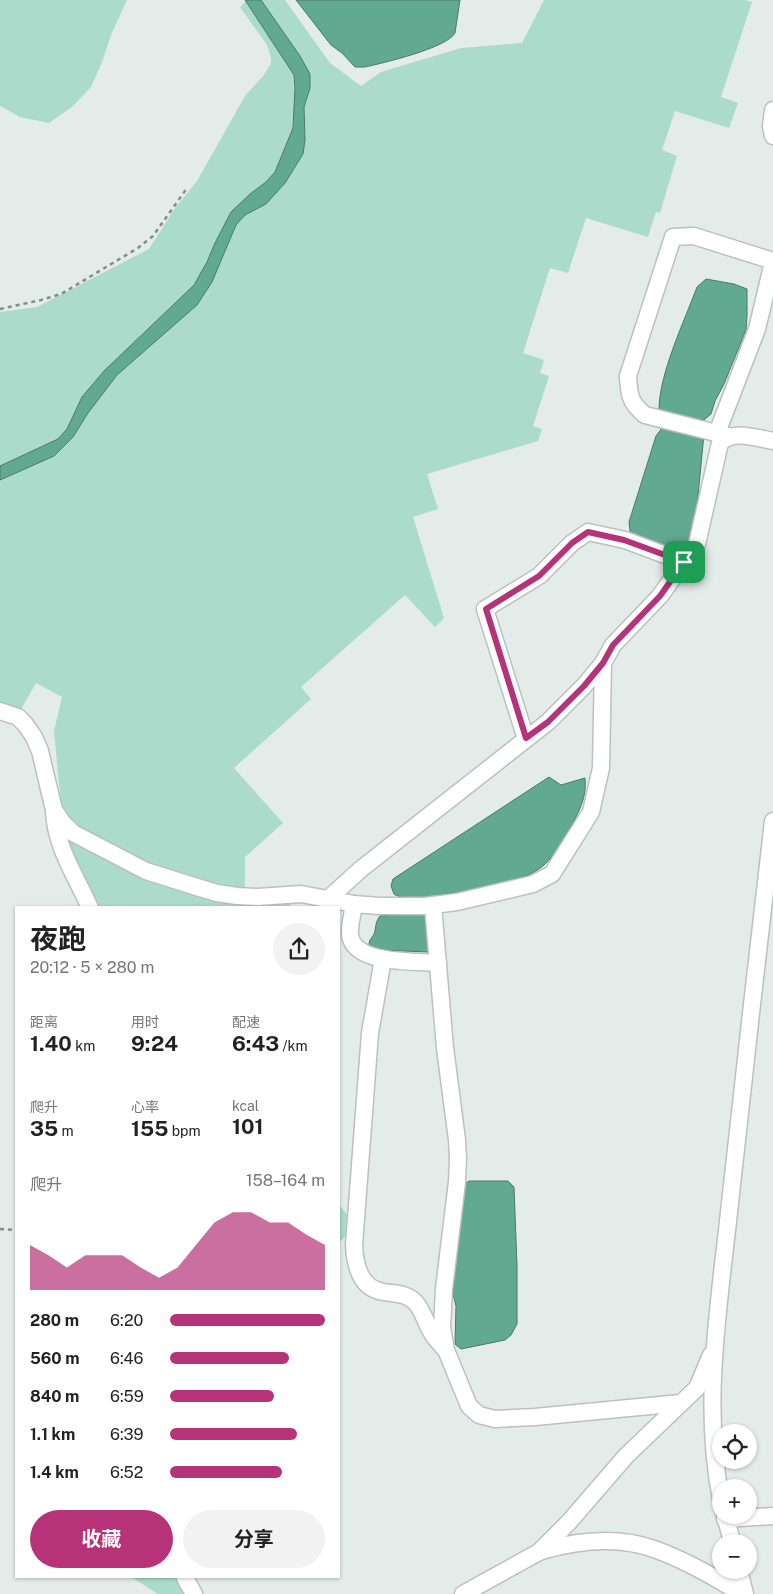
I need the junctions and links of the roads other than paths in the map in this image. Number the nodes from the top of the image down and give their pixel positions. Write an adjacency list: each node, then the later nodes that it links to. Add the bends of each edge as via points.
1 (773, 110): 2 (street)
2 (773, 136)
3 (773, 262): 4 (street, via 757,329); 4 (street, via 694,236 673,237 628,376 631,399 645,415)
4 (723, 435): 5 (street); 6 (street, via 699,539)
5 (773, 441)
6 (684, 562): 7 (street, via 660,596 613,645); 9 (street, via 624,540 588,532 572,543 539,576 486,609)
7 (603, 663): 9 (street, via 548,722); 14 (street, via 601,768 592,807 552,874 533,884)
8 (0, 711): 10 (street, via 18,717 34,737)
9 (526, 738): 12 (street)
10 (54, 810): 12 (street, via 78,836 146,871 216,893 258,897 301,894); 15 (street, via 58,839)
11 (773, 821): 19 (street)
12 (328, 899): 13 (street)
13 (354, 904): 14 (street); 16 (street, via 350,935 353,944 361,952)
14 (433, 905): 17 (street)
15 (89, 906)
16 (383, 959): 17 (street); 18 (street, via 370,1034)
17 (438, 963): 20 (street, via 458,1158 444,1289 442,1328)
18 (347, 1247): 20 (street, via 367,1285 381,1292 402,1294 416,1303 432,1334)
19 (716, 1343): 21 (street, via 697,1388); 22 (street, via 712,1430)
20 (446, 1350): 21 (street, via 469,1406 479,1416 489,1419)
21 (682, 1403): 25 (street, via 626,1456)
22 (718, 1479)
23 (757, 1516): 24 (street)
24 (773, 1516)
25 (539, 1552): 29 (street); 30 (street, via 588,1542 621,1542 653,1548)
26 (185, 1578): 28 (street)
27 (741, 1579): 30 (street)
28 (194, 1594)
29 (463, 1594)
30 (744, 1594)

